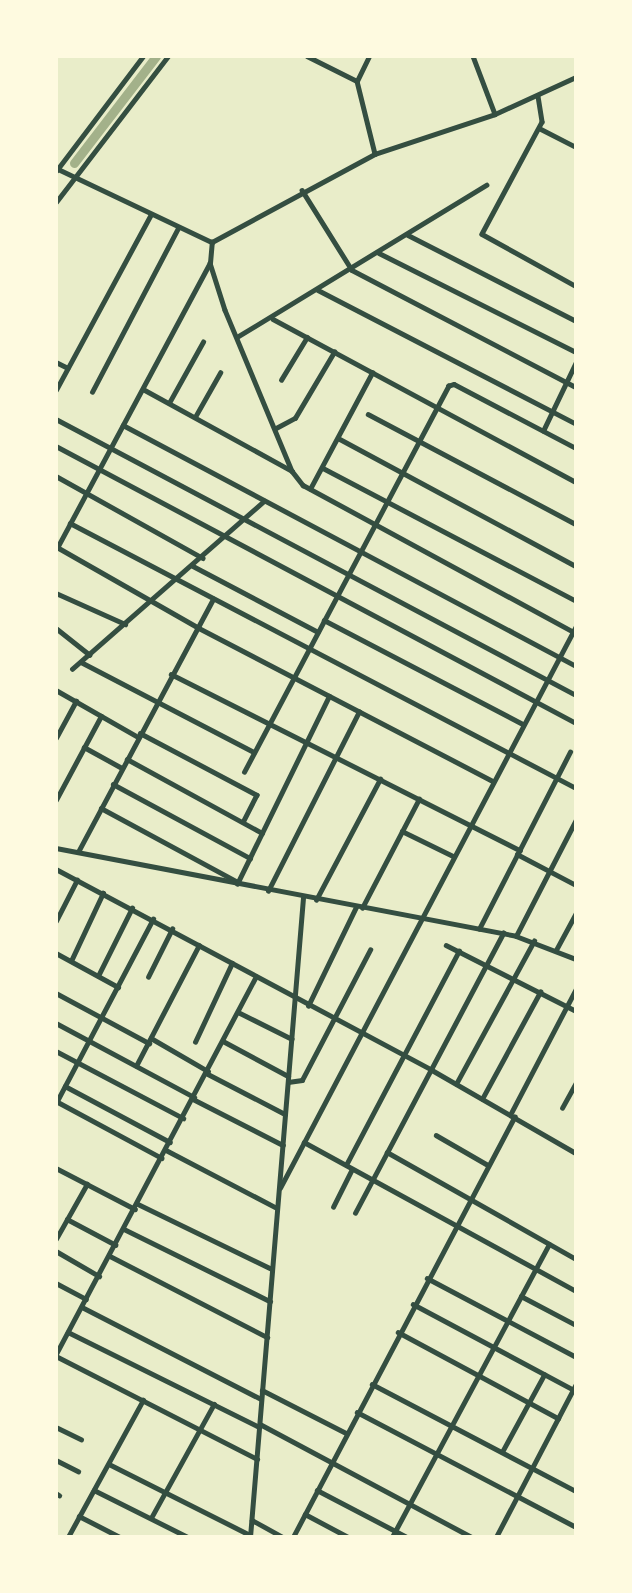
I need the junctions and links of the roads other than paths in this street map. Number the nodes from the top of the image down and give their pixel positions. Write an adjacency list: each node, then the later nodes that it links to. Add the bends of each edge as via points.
1 (143, 56): 15 (street)
2 (168, 56): 16 (street)
3 (307, 56): 7 (street)
4 (368, 56): 7 (street)
5 (473, 56): 9 (street)
6 (576, 77): 8 (street)
7 (357, 81): 14 (street)
8 (538, 96): 9 (street); 10 (street, via 543,111)
9 (495, 114): 14 (street)
10 (538, 128): 12 (street); 27 (street, via 482,234)
11 (576, 140): 12 (street)
12 (568, 143): 13 (street)
13 (576, 147)
14 (375, 154): 18 (street)
15 (57, 169): 16 (street)
16 (78, 178): 19 (street); 20 (street)
17 (486, 185): 22 (street)
18 (302, 190): 23 (street); 26 (street)
19 (56, 202)
20 (150, 216): 21 (street); 38 (street)
21 (178, 228): 23 (street); 46 (street)
22 (408, 235): 24 (street); 30 (street)
23 (212, 242): 25 (street)
24 (379, 252): 26 (street); 35 (street)
25 (210, 263): 31 (street); 44 (street)
26 (352, 270): 28 (street); 42 (street)
27 (576, 286)
28 (318, 290): 29 (street); 49 (street)
29 (273, 319): 31 (street); 32 (street)
30 (576, 321)
31 (237, 337): 55 (street)
32 (306, 337): 34 (street); 41 (street)
33 (203, 342): 47 (street)
34 (334, 352): 40 (street); 55 (street, via 295,418)
35 (576, 352)
36 (56, 362): 38 (street)
37 (576, 362): 42 (street)
38 (68, 368): 45 (street)
39 (220, 373): 51 (street)
40 (372, 373): 48 (street); 57 (street)
41 (281, 380)
42 (566, 382): 43 (street); 49 (street)
43 (576, 387)
44 (143, 389): 47 (street); 54 (street)
45 (56, 390)
46 (92, 392)
47 (169, 403): 51 (street)
48 (436, 407): 56 (street, via 454,384); 58 (street); 67 (street)
49 (552, 411): 53 (street); 56 (street)
50 (368, 414): 58 (street)
51 (195, 417): 64 (street)
52 (56, 419): 60 (street)
53 (576, 424)
54 (123, 425): 60 (street); 70 (street)
55 (276, 428): 64 (street)
56 (543, 431): 61 (street)
57 (338, 438): 62 (street); 65 (street)
58 (419, 440): 65 (street); 74 (street)
59 (56, 446): 63 (street)
60 (111, 448): 63 (street); 72 (street)
61 (576, 448)
62 (323, 468): 68 (street); 71 (street)
63 (100, 469): 69 (street); 76 (street)
64 (292, 471): 68 (street)
65 (402, 473): 71 (street); 81 (street)
66 (56, 476): 69 (street)
67 (576, 482)
68 (310, 489): 75 (street)
69 (86, 493): 73 (street); 79 (street)
70 (264, 501): 72 (street); 78 (street)
71 (386, 502): 75 (street); 88 (street)
72 (243, 519): 76 (street); 82 (street)
73 (70, 523): 77 (street); 83 (street)
74 (576, 524)
75 (374, 525): 78 (street); 95 (street)
76 (223, 535): 79 (street); 85 (street)
77 (57, 548): 87 (street)
78 (360, 553): 82 (street); 98 (street)
79 (203, 558): 80 (street)
80 (193, 566): 83 (street); 94 (street)
81 (576, 566)
82 (348, 575): 85 (street); 104 (street)
83 (176, 579): 86 (street); 87 (street)
84 (56, 593): 90 (street)
85 (337, 596): 89 (street); 109 (street)
86 (213, 599): 92 (street); 96 (street)
87 (152, 600): 90 (street); 92 (street)
88 (576, 601)
89 (324, 620): 94 (street); 115 (street)
90 (125, 624): 97 (street)
91 (576, 626): 95 (street)
92 (197, 627): 102 (street); 103 (street)
93 (56, 628): 97 (street)
94 (318, 632): 96 (street)
95 (574, 632): 98 (street)
96 (308, 650): 103 (street); 121 (street)
97 (90, 655): 99 (street)
98 (559, 657): 100 (street); 104 (street)
99 (81, 662): 101 (street); 110 (street)
100 (576, 666)
101 (72, 669)
102 (171, 674): 110 (street); 113 (street)
103 (294, 678): 106 (street); 113 (street)
104 (547, 680): 107 (street); 109 (street)
105 (56, 690): 108 (street)
106 (329, 696): 111 (street); 118 (street)
107 (576, 696)
108 (76, 701): 112 (street); 117 (street)
109 (535, 702): 114 (street); 115 (street)
110 (156, 703): 116 (street); 120 (street)
111 (359, 712): 123 (street); 129 (street)
112 (101, 716): 116 (street); 119 (street)
113 (270, 723): 118 (street); 120 (street)
114 (576, 723)
115 (523, 724): 121 (street)
116 (139, 735): 124 (street); 136 (street, via 257,795)
117 (56, 738)
118 (307, 742): 123 (street); 139 (street)
119 (84, 748): 125 (street); 133 (street)
120 (254, 752): 126 (street)
121 (508, 752): 127 (street); 129 (street)
122 (570, 752): 127 (street)
123 (336, 757): 128 (street); 150 (street)
124 (127, 759): 125 (street); 136 (street)
125 (122, 768): 130 (street)
126 (244, 772)
127 (557, 778): 131 (street); 142 (street)
128 (380, 779): 132 (street); 153 (street)
129 (493, 781): 137 (street)
130 (114, 784): 134 (street); 144 (street)
131 (576, 788)
132 (419, 799): 137 (street); 138 (street)
133 (56, 800)
134 (101, 808): 141 (street); 148 (street)
135 (576, 820): 146 (street)
136 (243, 822): 139 (street)
137 (470, 824): 142 (street); 143 (street)
138 (402, 831): 143 (street); 155 (street)
139 (262, 833): 144 (street)
140 (56, 848): 141 (street)
141 (78, 852): 148 (street)
142 (519, 852): 146 (street); 161 (street)
143 (453, 856): 157 (street)
144 (250, 858): 148 (street)
145 (56, 869): 147 (street)
146 (549, 872): 149 (street); 163 (street)
147 (77, 880): 151 (street); 159 (street)
148 (238, 883): 150 (street)
149 (576, 885)
150 (268, 891): 152 (street)
151 (103, 893): 154 (street); 172 (street)
152 (304, 898): 153 (street); 183 (street)
153 (316, 900): 155 (street)
154 (132, 908): 158 (street); 175 (street)
155 (359, 908): 157 (street); 184 (street)
156 (576, 913): 168 (street)
157 (420, 918): 161 (street); 191 (street)
158 (153, 919): 160 (street); 179 (street)
159 (56, 920)
160 (172, 929): 165 (street); 176 (street)
161 (479, 929): 162 (street)
162 (503, 933): 163 (street); 174 (street)
163 (516, 936): 164 (street)
164 (534, 942): 168 (street); 178 (street)
165 (199, 944): 173 (street); 193 (street)
166 (446, 945): 169 (street)
167 (370, 950): 189 (street)
168 (556, 950): 171 (street)
169 (459, 952): 174 (street); 198 (street)
170 (56, 953): 172 (street)
171 (576, 959)
172 (71, 961): 175 (street)
173 (232, 963): 177 (street); 196 (street)
174 (486, 965): 178 (street); 201 (street)
175 (98, 976): 179 (street)
176 (148, 978)
177 (256, 978): 183 (street); 187 (street)
178 (515, 980): 181 (street); 206 (street)
179 (118, 987): 188 (street)
180 (576, 989): 185 (street)
181 (540, 992): 185 (street); 209 (street)
182 (56, 993): 188 (street)
183 (295, 999): 184 (street); 192 (street)
184 (308, 1006): 189 (street)
185 (567, 1006): 186 (street); 213 (street)
186 (576, 1011)
187 (238, 1012): 192 (street); 194 (street)
188 (103, 1018): 193 (street); 195 (street)
189 (335, 1019): 191 (street); 204 (street, via 302,1080)
190 (56, 1023): 195 (street)
191 (362, 1033): 198 (street); 217 (street)
192 (292, 1039): 203 (street)
193 (150, 1040): 200 (street); 202 (street)
194 (223, 1041): 202 (street); 203 (street)
195 (90, 1042): 199 (street); 200 (street)
196 (195, 1042)
197 (56, 1051): 199 (street)
198 (404, 1055): 201 (street); 224 (street)
199 (78, 1063): 207 (street); 214 (street)
200 (136, 1066): 208 (street)
201 (432, 1070): 206 (street); 220 (street)
202 (207, 1072): 208 (street); 212 (street)
203 (288, 1076): 204 (street)
204 (288, 1082): 212 (street)
205 (576, 1082): 211 (street)
206 (456, 1084): 209 (street)
207 (65, 1086): 210 (street); 216 (street)
208 (193, 1098): 214 (street); 218 (street)
209 (482, 1099): 213 (street)
210 (57, 1101): 222 (street)
211 (562, 1108)
212 (285, 1114): 218 (street)
213 (512, 1116): 221 (street); 223 (street)
214 (183, 1118): 216 (street)
215 (436, 1135): 223 (street)
216 (170, 1142): 219 (street)
217 (304, 1142): 224 (street); 229 (street)
218 (283, 1145): 229 (street)
219 (166, 1150): 222 (street); 233 (street)
220 (387, 1152): 227 (street); 230 (street)
221 (576, 1154)
222 (162, 1158): 231 (street)
223 (488, 1165): 230 (street)
224 (346, 1166): 225 (street)
225 (352, 1169): 227 (street); 232 (street)
226 (57, 1170): 228 (street)
227 (372, 1180): 235 (street); 237 (street)
228 (86, 1184): 234 (street); 236 (street)
229 (279, 1189): 233 (street)
230 (469, 1200): 237 (street); 240 (street)
231 (138, 1204): 234 (street); 245 (street)
232 (333, 1207)
233 (277, 1208): 245 (street)
234 (135, 1209): 238 (street)
235 (355, 1213)
236 (67, 1219): 239 (street); 241 (street)
237 (455, 1226): 246 (street); 248 (street)
238 (124, 1229): 241 (street); 253 (street)
239 (56, 1239)
240 (549, 1244): 244 (street); 246 (street)
241 (116, 1246): 243 (street)
242 (56, 1251): 247 (street)
243 (110, 1256): 247 (street); 260 (street)
244 (576, 1259)
245 (272, 1269): 253 (street)
246 (535, 1270): 250 (street); 251 (street)
247 (99, 1276): 252 (street)
248 (427, 1278): 254 (street); 256 (street)
249 (56, 1283): 252 (street)
250 (576, 1292)
251 (521, 1296): 256 (street); 257 (street)
252 (86, 1299): 255 (street)
253 (270, 1301): 260 (street)
254 (413, 1304): 259 (street); 261 (street)
255 (82, 1307): 258 (street); 270 (street)
256 (507, 1322): 261 (street); 263 (street)
257 (576, 1326)
258 (68, 1332): 262 (street); 273 (street)
259 (398, 1332): 265 (street); 266 (street)
260 (267, 1337): 268 (street)
261 (493, 1348): 264 (street); 265 (street)
262 (56, 1355): 271 (street)
263 (576, 1356)
264 (544, 1374): 269 (street); 272 (street)
265 (478, 1376): 272 (street); 277 (street)
266 (372, 1384): 274 (street); 277 (street)
267 (576, 1384): 269 (street)
268 (262, 1390): 270 (street); 280 (street)
269 (574, 1390): 275 (street)
270 (262, 1399): 276 (street)
271 (143, 1400): 279 (street); 287 (street)
272 (529, 1403): 275 (street); 282 (street)
273 (214, 1404): 276 (street); 279 (street)
274 (357, 1412): 280 (street); 283 (street)
275 (558, 1418): 288 (street)
276 (259, 1425): 284 (street); 286 (street)
277 (452, 1425): 282 (street); 283 (street)
278 (56, 1427): 281 (street)
279 (200, 1430): 284 (street); 293 (street)
280 (346, 1434): 286 (street)
281 (81, 1439)
282 (502, 1452): 288 (street)
283 (437, 1453): 294 (street); 295 (street)
284 (257, 1459): 299 (street)
285 (56, 1460): 289 (street)
286 (332, 1461): 291 (street); 295 (street)
287 (109, 1464): 290 (street); 293 (street)
288 (532, 1468): 292 (street); 294 (street)
289 (78, 1471)
290 (94, 1490): 297 (street); 298 (street)
291 (317, 1490): 296 (street); 301 (street)
292 (576, 1491)
293 (166, 1492): 298 (street); 302 (street)
294 (517, 1497): 300 (street); 312 (street)
295 (410, 1504): 301 (street); 311 (street)
296 (305, 1514): 307 (street); 308 (street)
297 (80, 1516): 303 (street); 304 (street)
298 (150, 1518): 305 (street)
299 (252, 1520): 302 (street); 306 (street)
300 (576, 1527)
301 (396, 1531): 309 (street); 310 (street)
302 (250, 1536)
303 (68, 1537)
304 (120, 1537)
305 (188, 1537)
306 (283, 1537)
307 (293, 1537)
308 (348, 1537)
309 (392, 1537)
310 (407, 1537)
311 (472, 1537)
312 (496, 1537)

